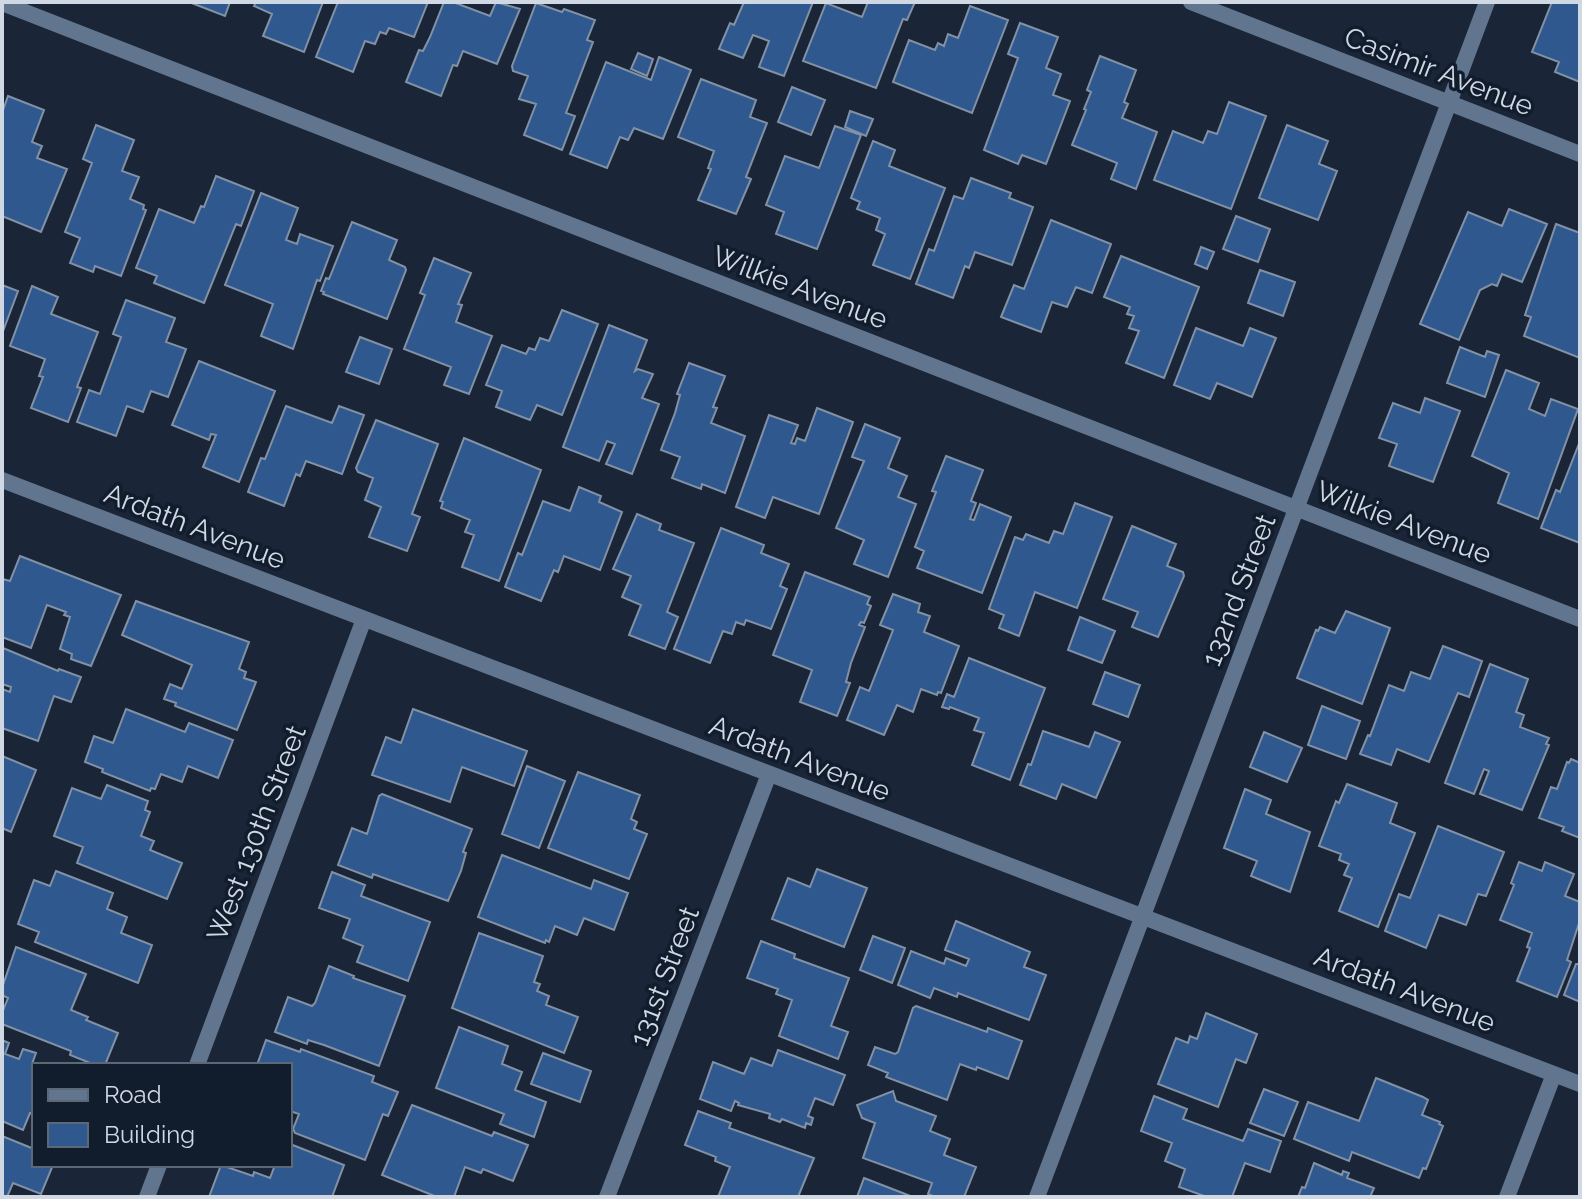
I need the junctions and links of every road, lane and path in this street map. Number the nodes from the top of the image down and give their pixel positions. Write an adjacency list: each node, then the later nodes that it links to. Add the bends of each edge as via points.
1 (1191, 2): 4 (street, Casimir Avenue)
2 (1487, 2): 4 (street, 132nd Street)
3 (2, 3): 7 (street, Wilkie Avenue)
4 (1449, 103): 5 (street, Casimir Avenue); 7 (street, 132nd Street)
5 (1580, 154)
6 (2, 480): 8 (street, Ardath Avenue)
7 (1297, 508): 9 (street, Wilkie Avenue); 11 (street, 132nd Street)
8 (364, 619): 10 (street, Ardath Avenue); 12 (street, West 130th Street)
9 (1580, 619)
10 (769, 774): 11 (street, Ardath Avenue); 17 (street, 131st Street)
11 (1143, 917): 13 (street, Ardath Avenue); 18 (street, 132nd Street)
12 (198, 1063)
13 (1554, 1074): 14 (street, Ardath Avenue); 19 (street)
14 (1580, 1084)
15 (158, 1167): 16 (street)
16 (147, 1197)
17 (607, 1197)
18 (1037, 1197)
19 (1507, 1197)

